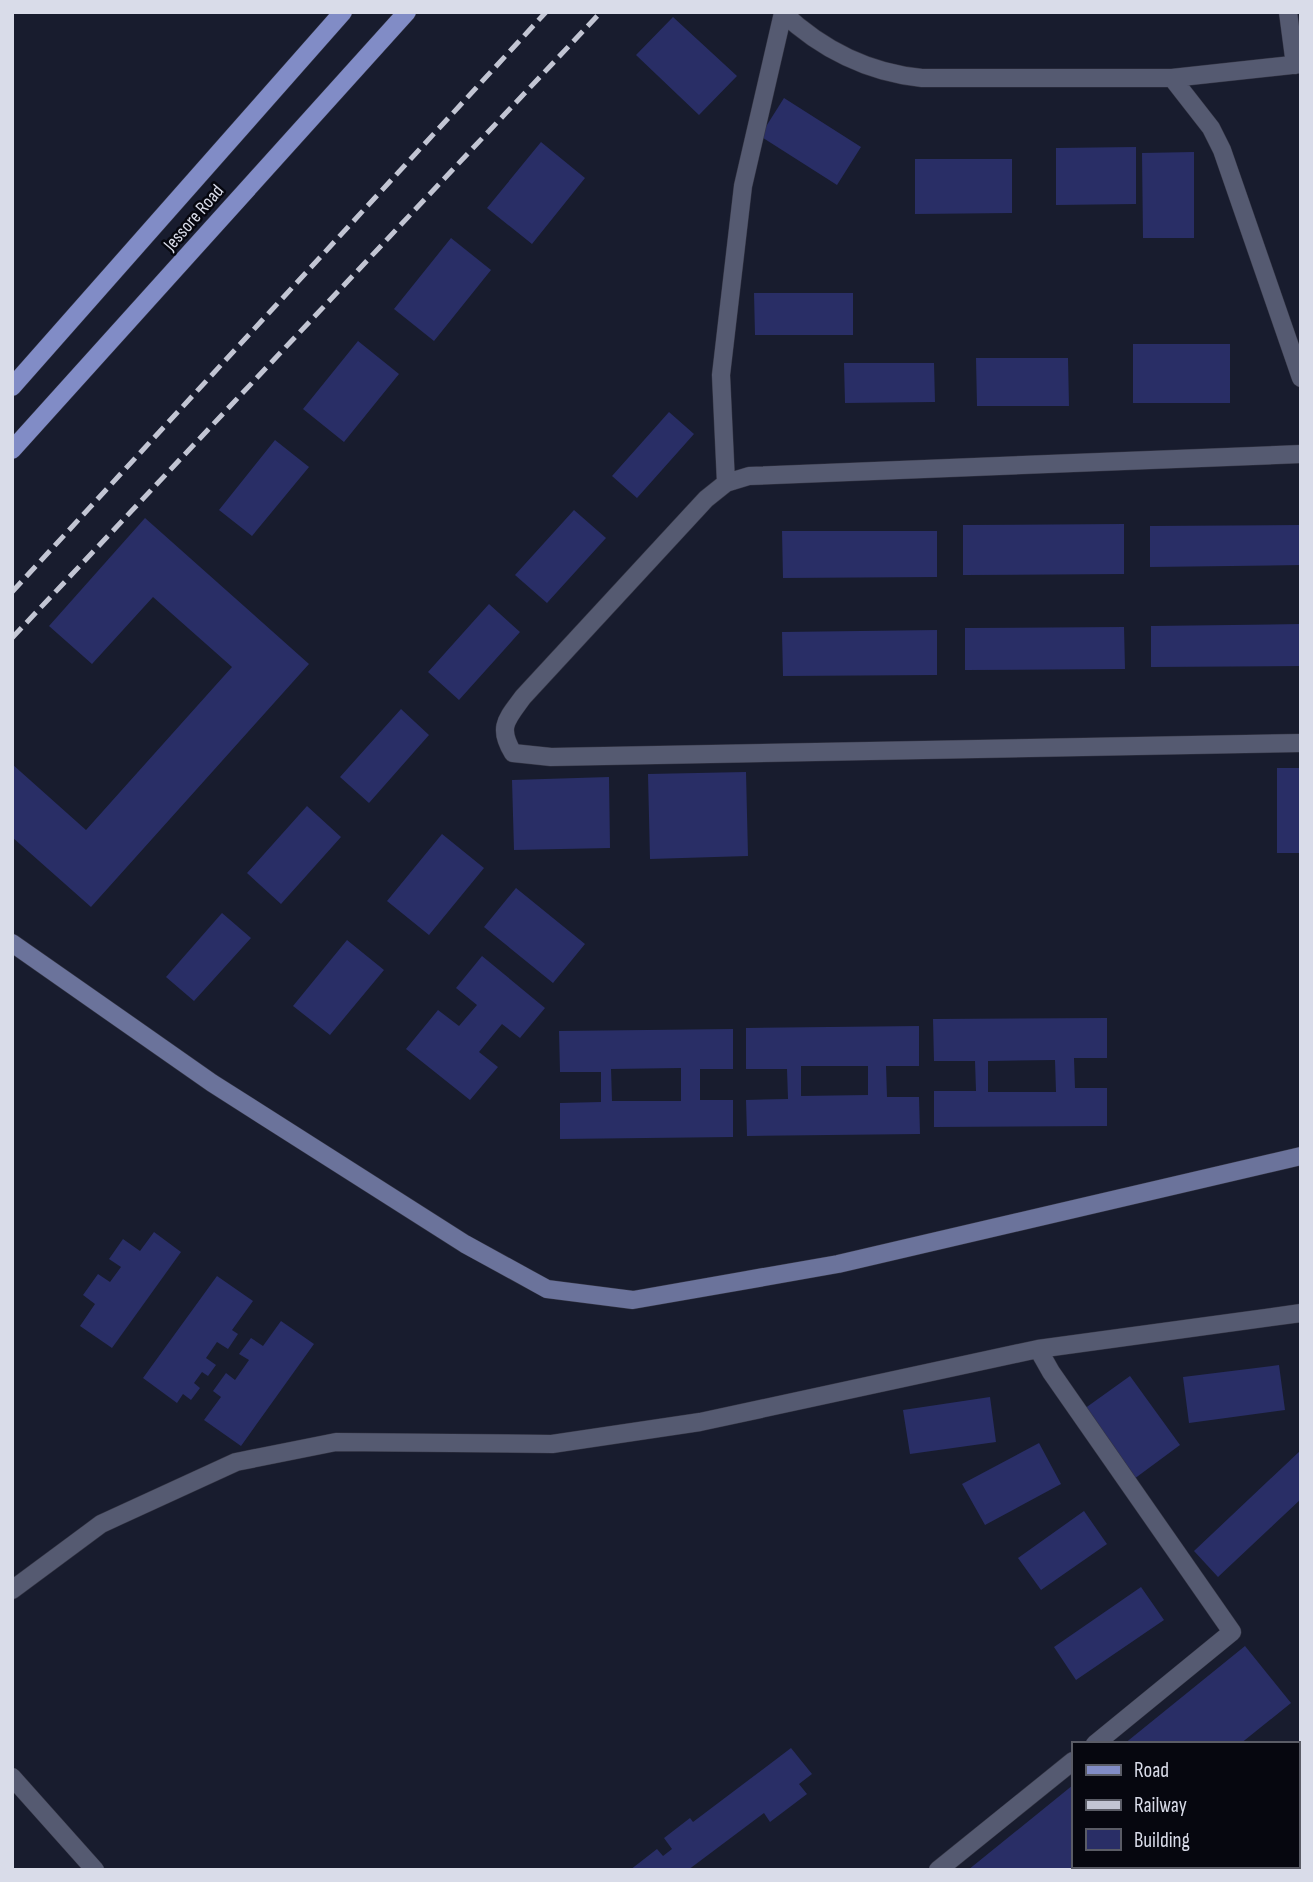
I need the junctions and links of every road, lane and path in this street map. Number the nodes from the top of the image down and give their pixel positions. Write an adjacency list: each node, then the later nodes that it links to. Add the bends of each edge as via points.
1 (343, 12): 8 (main road, Jessore Road)
2 (407, 12): 9 (main road, Jessore Road)
3 (1288, 12): 5 (lane)
4 (783, 13): 6 (lane, via 819,41 867,67 894,75); 11 (lane, via 743,186 721,375)
5 (1298, 64): 6 (lane)
6 (1172, 78): 7 (lane, via 1222,150)
7 (1301, 378)
8 (12, 387)
9 (12, 450)
10 (1301, 454): 11 (lane, via 749,476)
11 (726, 484): 12 (lane, via 706,499 523,697 505,722 504,739 513,753 551,757)
12 (1301, 743)
13 (12, 943): 14 (street, via 212,1083 465,1244 547,1289 633,1300 838,1264)
14 (1301, 1156)
15 (1301, 1313): 16 (lane)
16 (1038, 1349): 17 (lane, via 700,1422 552,1444 336,1442 236,1462 101,1524); 18 (lane, via 1232,1632)
17 (12, 1590)
18 (1097, 1742)
19 (1072, 1762): 22 (lane)
20 (12, 1777): 21 (lane)
21 (95, 1870)
22 (938, 1870)

